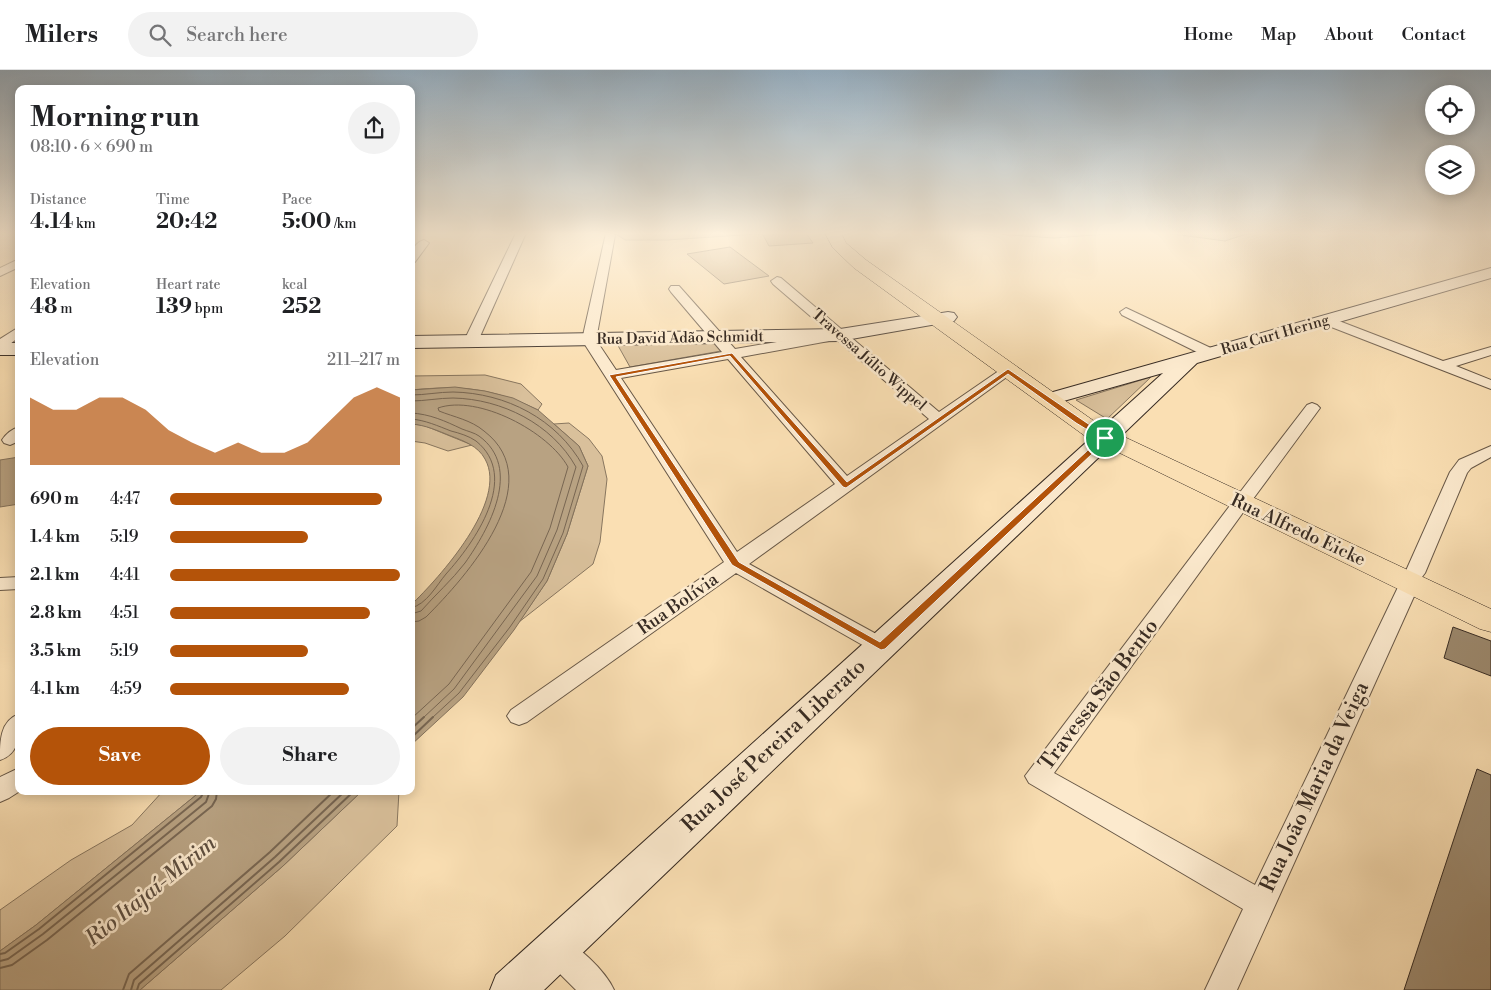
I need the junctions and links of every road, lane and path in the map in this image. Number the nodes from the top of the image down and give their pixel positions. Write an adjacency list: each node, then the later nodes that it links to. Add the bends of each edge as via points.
1 (502, 276): 15 (street)
2 (602, 276): 13 (street)
3 (889, 276): 8 (main road)
4 (1481, 276): 9 (main road, Rua Curt Hering)
5 (777, 281): 11 (street, Travessa Júlio Wippel)
6 (675, 289): 12 (street)
7 (1126, 312): 20 (street)
8 (942, 318): 11 (main road, Rua David Adão Schmidt); 24 (main road); 27 (main road)
9 (1326, 320): 20 (main road, Rua Curt Hering); 23 (street)
10 (15, 334): 16 (street)
11 (840, 336): 12 (main road, Rua David Adão Schmidt); 21 (street); 29 (street, Travessa Júlio Wippel)
12 (717, 337): 13 (main road, Rua David Adão Schmidt); 21 (street)
13 (589, 340): 15 (main road, Rua David Adão Schmidt); 25 (street)
14 (415, 342): 15 (main road, Rua David Adão Schmidt)
15 (471, 342)
16 (0, 345)
17 (0, 349): 18 (main road)
18 (15, 349)
19 (1491, 351): 23 (street)
20 (1210, 353): 22 (main road, Rua Curt Hering)
21 (732, 354): 25 (street); 32 (street)
22 (1190, 359): 27 (main road, Rua Curt Hering); 30 (main road, Rua José Pereira Liberato)
23 (1444, 366): 26 (street)
24 (1008, 371): 29 (street, Rua Bolívia); 30 (main road, via 1078,422)
25 (612, 375): 34 (street)
26 (1491, 385)
27 (1060, 396): 30 (main road)
28 (1312, 408): 33 (street)
29 (939, 420): 32 (street, Rua Bolívia)
30 (1109, 435): 33 (main road, Rua Alfredo Eicke); 40 (main road, Rua José Pereira Liberato)
31 (1491, 451): 35 (street, Rua João Maria da Veiga, via 1465,464 1459,472)
32 (846, 486): 34 (street, Rua Bolívia)
33 (1244, 499): 35 (main road, Rua Alfredo Eicke); 46 (street, Travessa São Bento, via 1038,776)
34 (736, 564): 40 (street); 41 (street, Rua Bolívia)
35 (1412, 578): 38 (main road, Rua Alfredo Eicke); 39 (main road, Rua Alfredo Eicke); 46 (street, Rua João Maria da Veiga)
36 (15, 583): 37 (street)
37 (0, 584)
38 (1491, 608)
39 (1491, 622)
40 (881, 646): 47 (main road, Rua José Pereira Liberato)
41 (519, 716)
42 (15, 729): 43 (street)
43 (0, 750)
44 (15, 781): 45 (street)
45 (0, 790)
46 (1261, 904): 50 (street, Rua João Maria da Veiga)
47 (556, 949): 48 (main road, Rua José Pereira Liberato); 49 (street)
48 (512, 990)
49 (598, 990)
50 (1221, 990)

